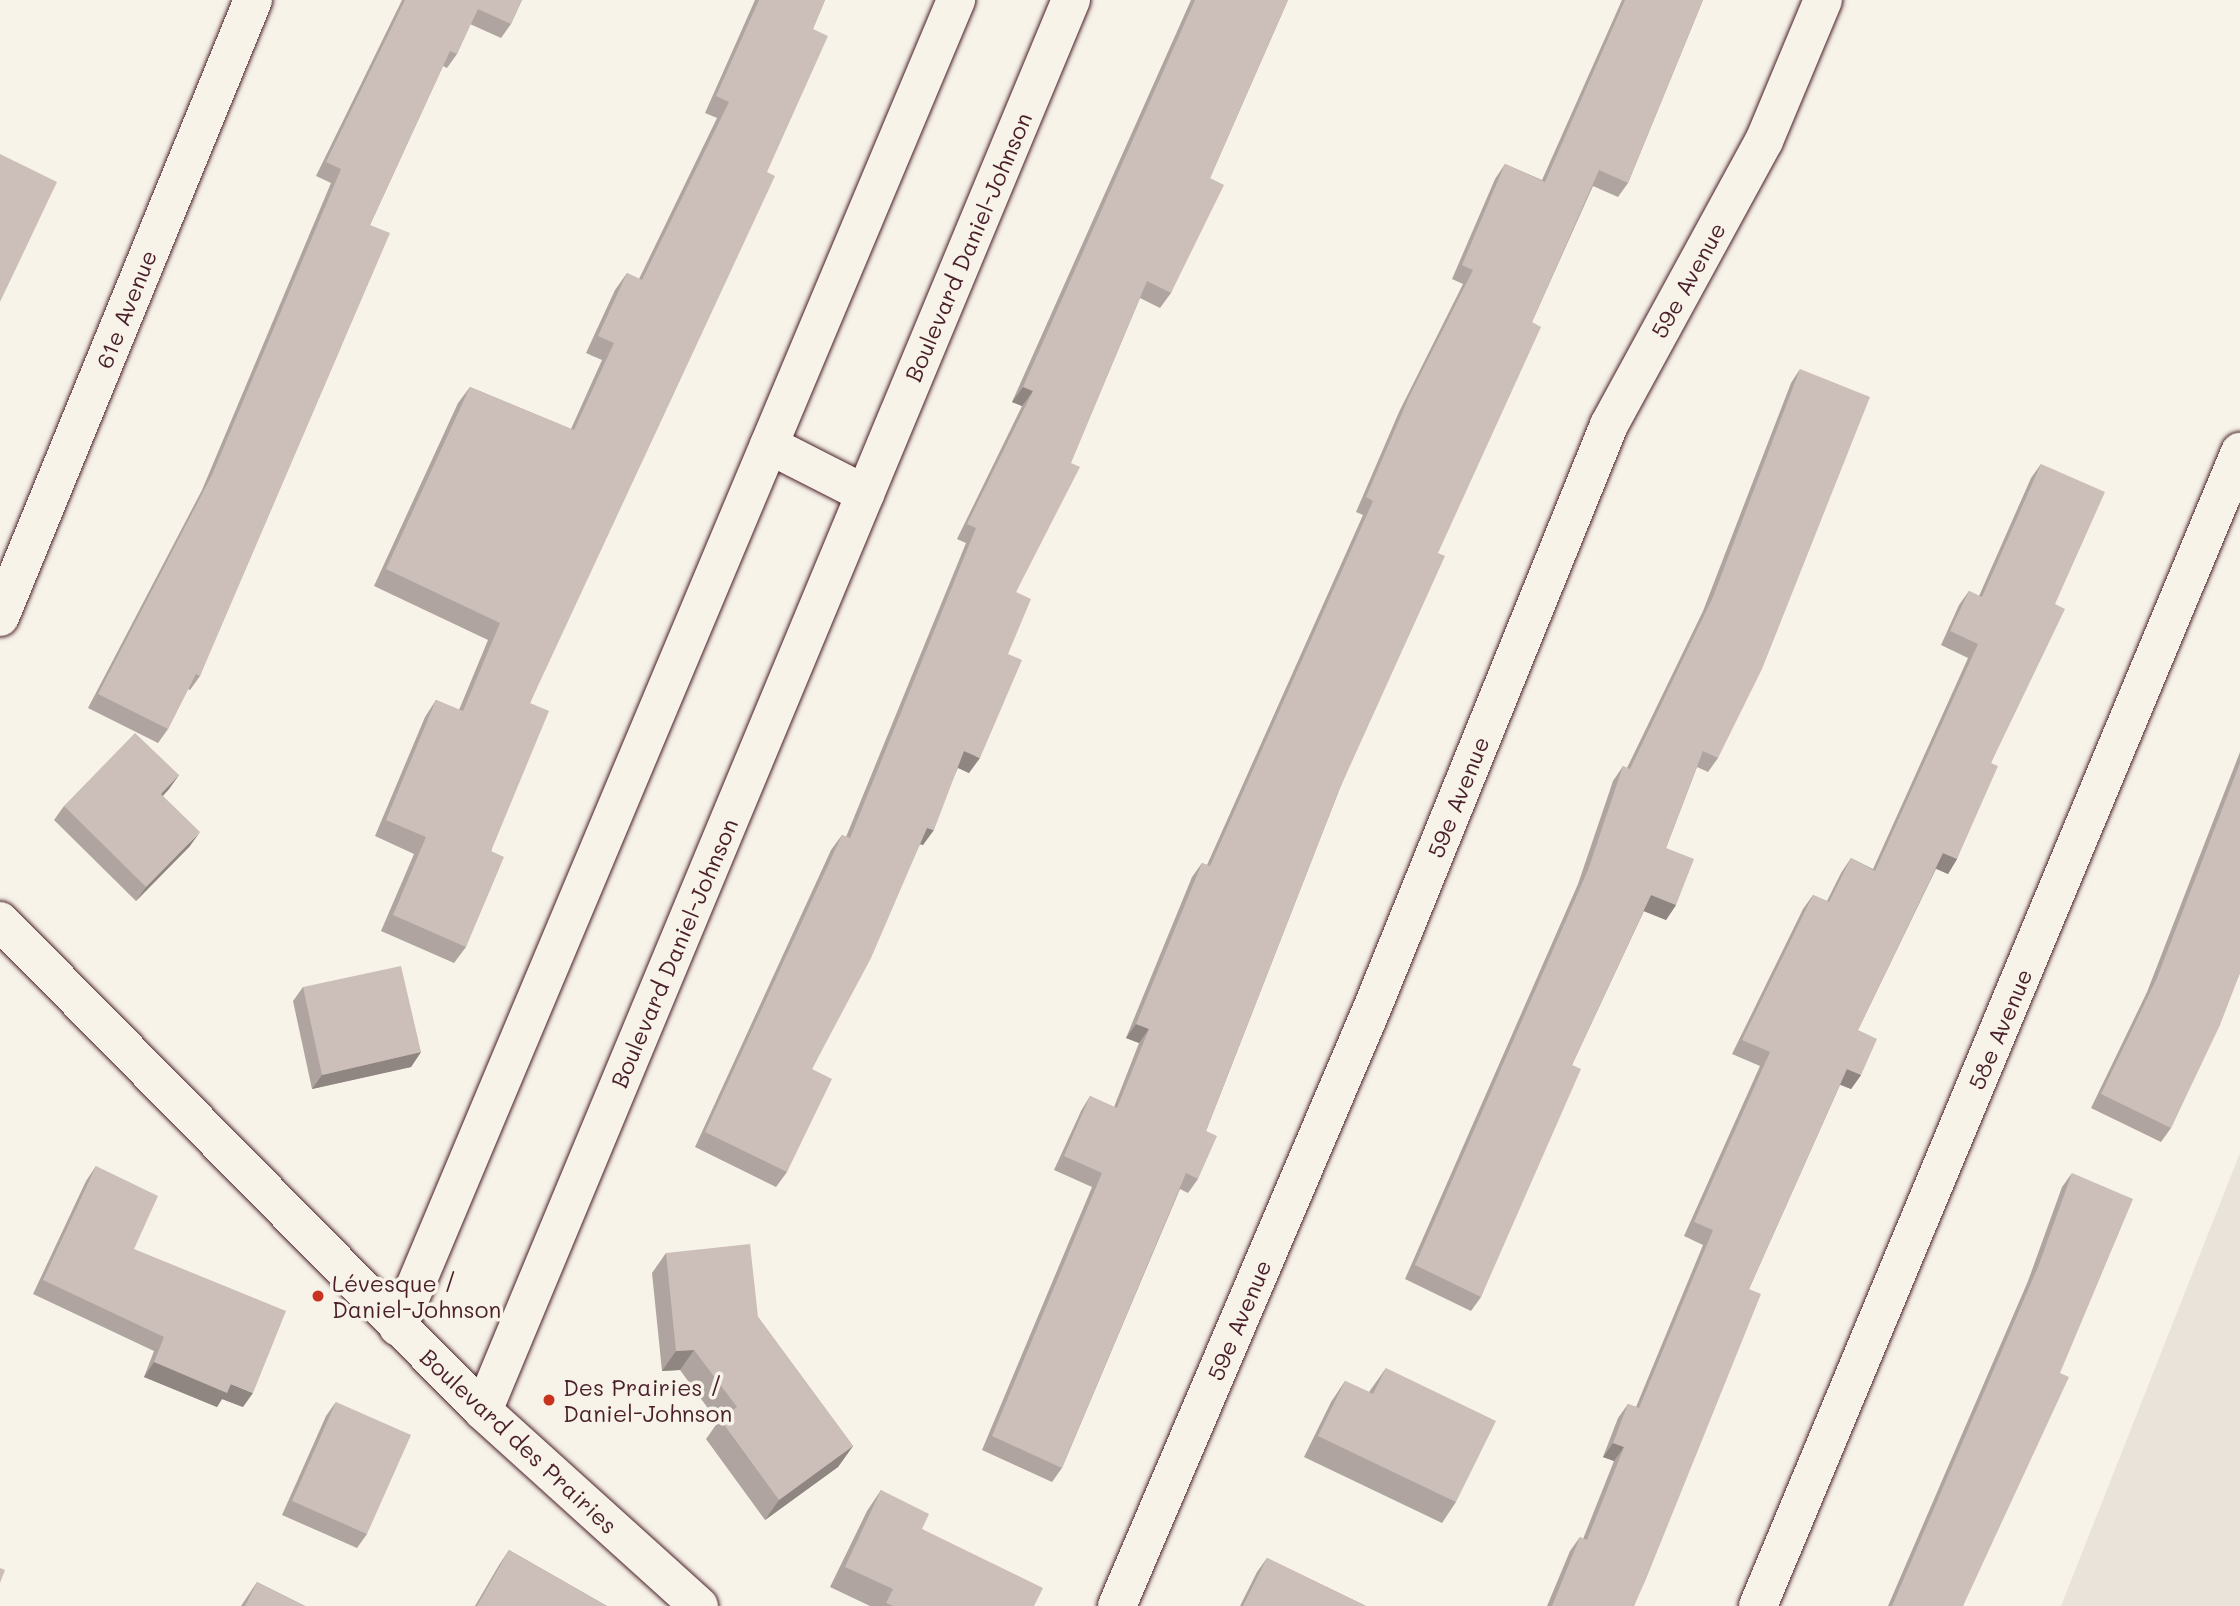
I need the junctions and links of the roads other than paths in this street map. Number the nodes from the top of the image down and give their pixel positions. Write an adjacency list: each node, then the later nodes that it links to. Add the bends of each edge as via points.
1 (253, 0): 8 (street, 61e Avenue)
2 (956, 0): 5 (street)
3 (1071, 0): 7 (street, Boulevard Daniel-Johnson)
4 (1823, 0): 13 (street, 59e Avenue, via 1764,141 1609,425 1373,1006)
5 (769, 445): 7 (street); 10 (street)
6 (2240, 452): 14 (street, 58e Avenue)
7 (865, 494): 11 (street, Boulevard Daniel-Johnson)
8 (0, 617)
9 (0, 921): 10 (street, Boulevard des Prairies)
10 (398, 1327): 11 (street, Boulevard des Prairies)
11 (483, 1411): 12 (street, Boulevard des Prairies)
12 (699, 1606)
13 (1116, 1606)
14 (1758, 1606)

